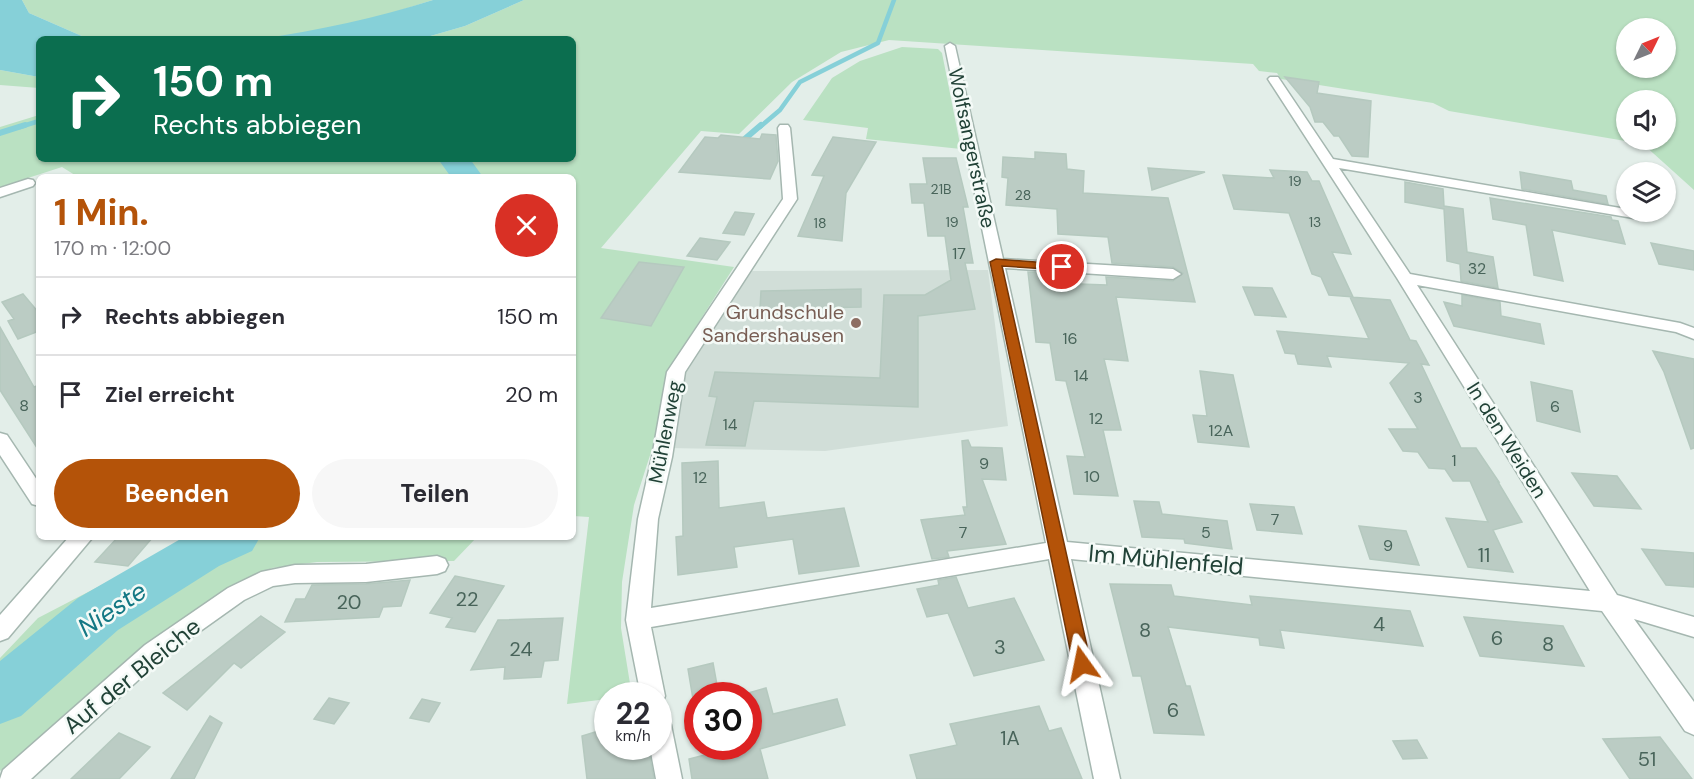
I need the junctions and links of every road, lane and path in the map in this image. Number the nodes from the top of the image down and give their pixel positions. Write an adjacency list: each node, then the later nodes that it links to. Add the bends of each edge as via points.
1 (950, 46): 8 (street, Wolfsangerstraße)
2 (1274, 79): 4 (street, In den Weiden)
3 (784, 128): 18 (street, Mühlenweg, via 790,199 676,372 648,519)
4 (1329, 162): 7 (street); 10 (street, In den Weiden)
5 (28, 183): 6 (street)
6 (0, 193)
7 (1616, 211)
8 (996, 262): 9 (street); 15 (street, Wolfsangerstraße)
9 (1173, 274)
10 (1405, 278): 11 (street, via 1680,328); 17 (street, In den Weiden)
11 (1694, 334)
12 (0, 440): 13 (street)
13 (36, 494)
14 (73, 541): 20 (street)
15 (1057, 549): 17 (street, Im Mühlenfeld); 18 (street, Im Mühlenfeld); 26 (street, Wolfsangerstraße)
16 (437, 565): 24 (street, Auf der Bleiche, via 366,573 295,574 269,578 236,594 153,652)
17 (1609, 602): 19 (street, Im Mühlenfeld); 22 (street, In den Weiden)
18 (638, 620): 21 (street, Mühlenweg)
19 (1694, 627)
20 (0, 631)
21 (650, 682)
22 (1694, 723)
23 (665, 760): 25 (street)
24 (12, 779)
25 (669, 779)
26 (1107, 779)

